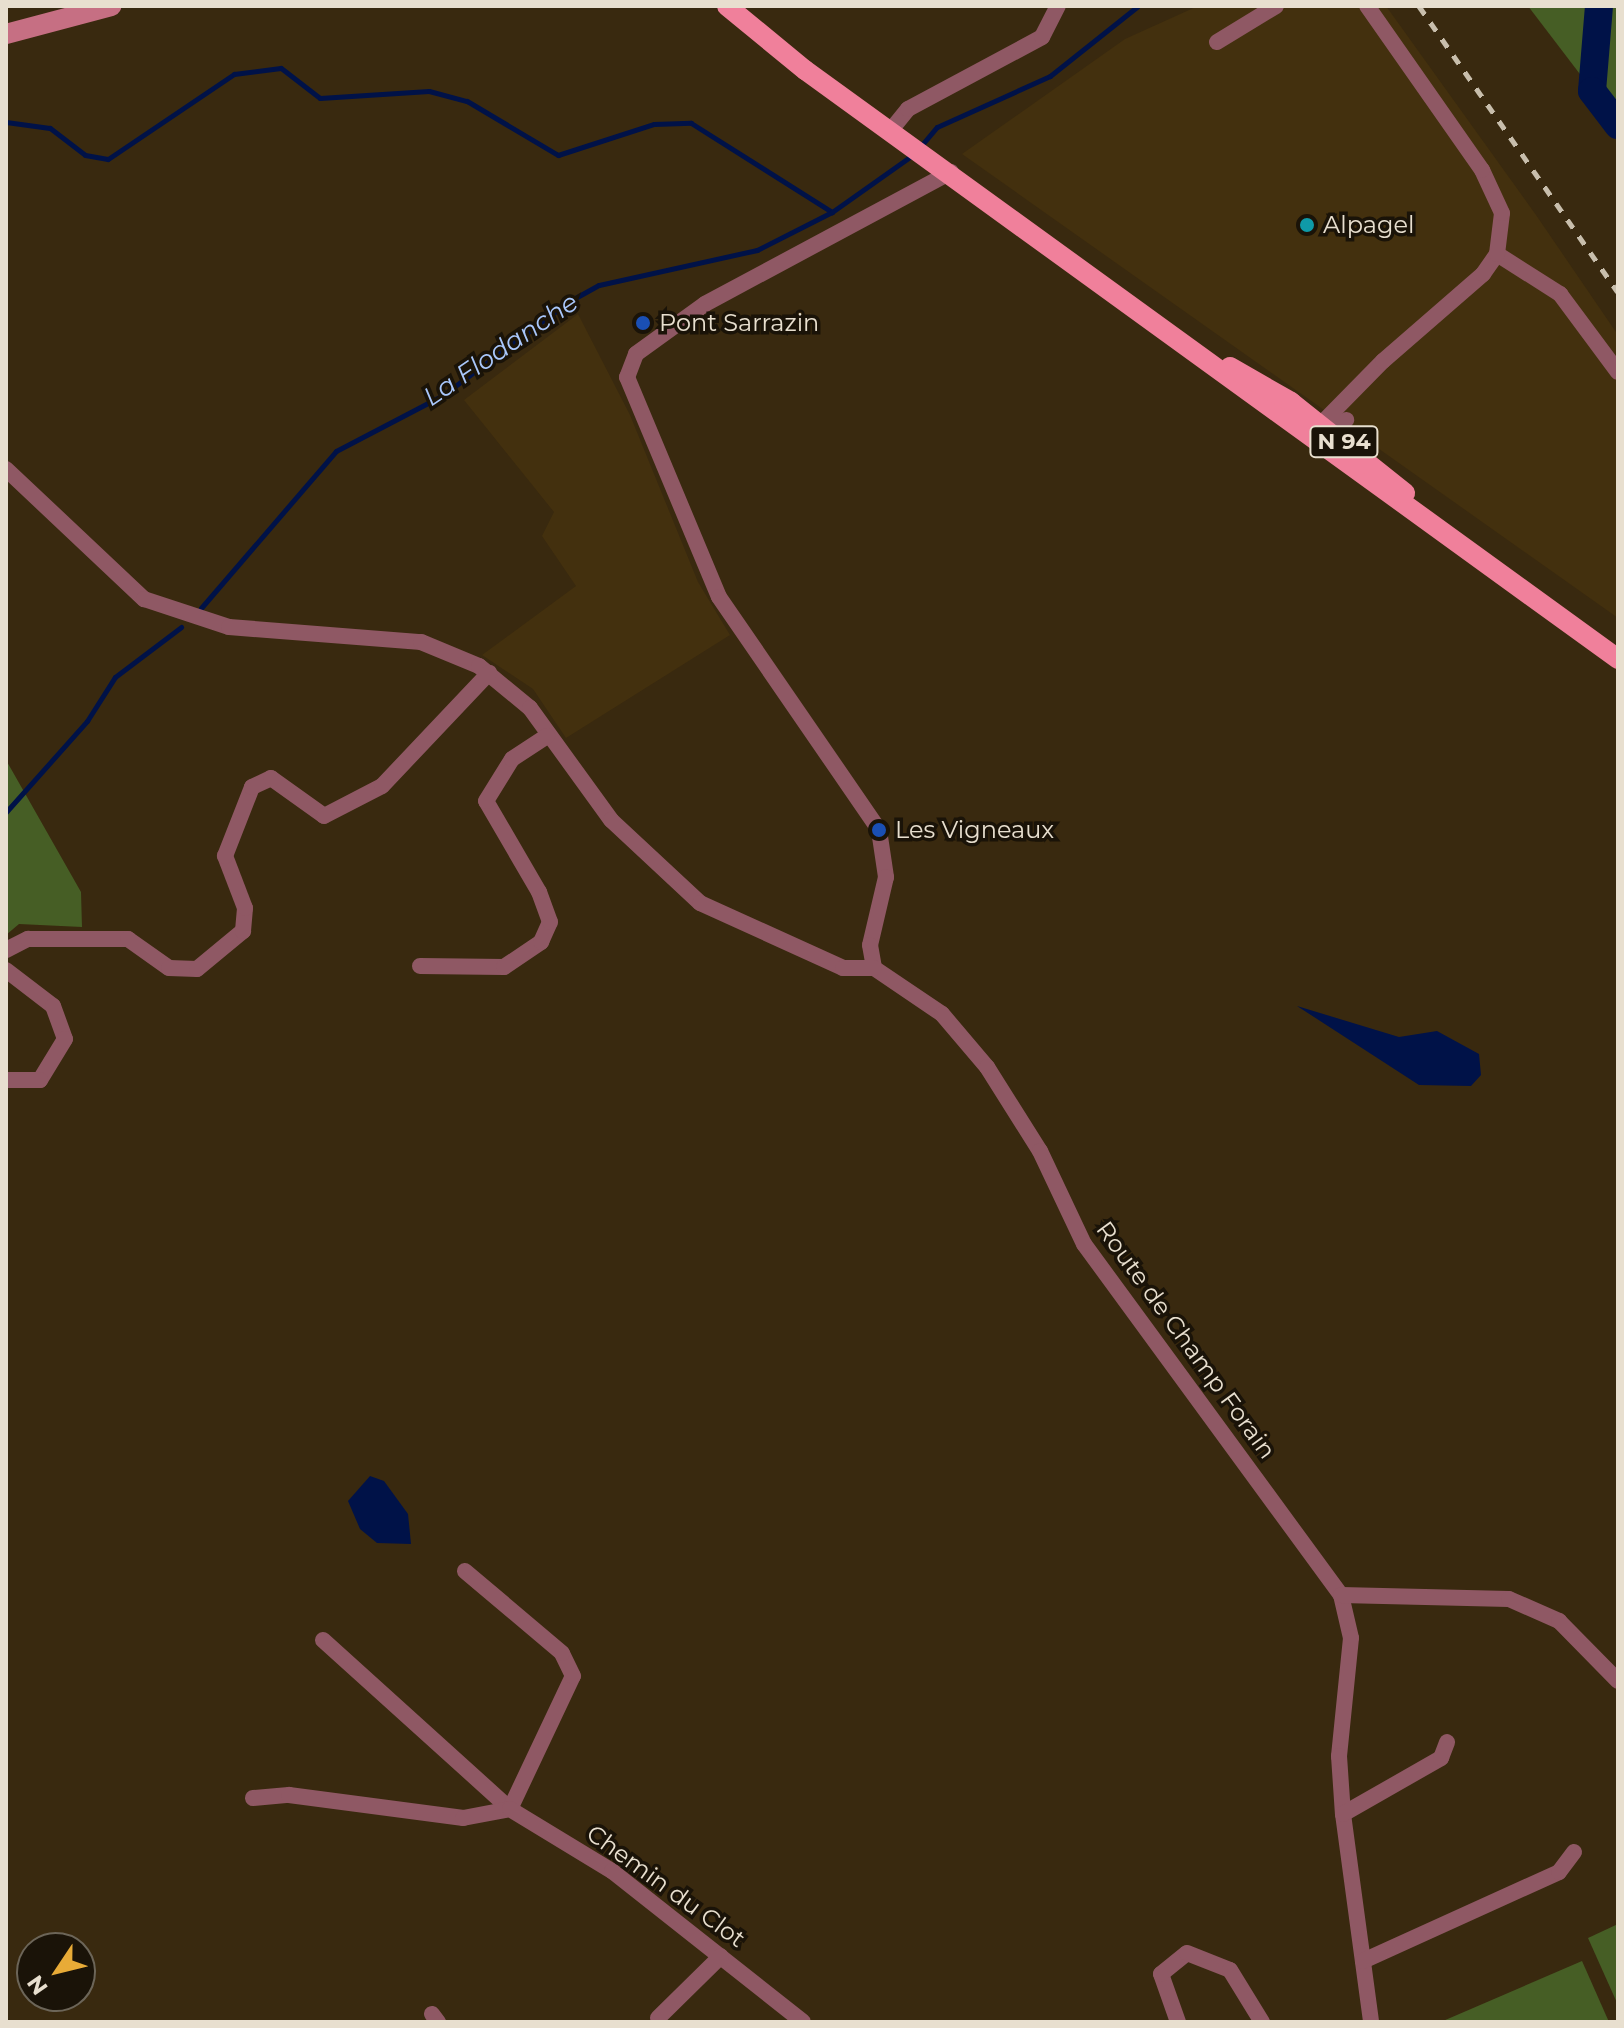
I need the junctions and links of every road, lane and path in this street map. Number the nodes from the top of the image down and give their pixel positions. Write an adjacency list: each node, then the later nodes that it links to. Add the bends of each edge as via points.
1 (111, 6): 6 (street)
2 (727, 6): 8 (main road, N 94)
3 (1058, 6): 8 (street, via 1042,37 908,109)
4 (1276, 6): 7 (street)
5 (1367, 6): 10 (street, via 1494,188 1502,213)
6 (6, 34)
7 (1217, 42)
8 (898, 135): 9 (main road, N 94)
9 (951, 172): 11 (main road, N 94); 23 (street, via 705,304 636,354 627,377 719,597 879,830 886,877 870,945)
10 (1497, 254): 12 (street, via 1560,294); 13 (street)
11 (1144, 312): 14 (main road, N 94); 15 (main road, N 94)
12 (1618, 372)
13 (1354, 396): 15 (street); 15 (street)
14 (1256, 400): 15 (street); 16 (main road, N 94)
15 (1331, 430): 16 (main road, N 94)
16 (1348, 456): 18 (main road, N 94)
17 (6, 469): 19 (street, via 144,599 229,627 421,642)
18 (1618, 659)
19 (489, 673): 20 (street, via 530,708); 21 (street, via 382,786 324,816 271,778 252,787 225,856 245,908 243,931 197,969 169,968 128,939 28,939)
20 (547, 736): 22 (street, via 512,759 486,801 539,892 550,922 541,942 504,967); 23 (street, via 611,820 700,903 843,968)
21 (6, 950)
22 (420, 966)
23 (874, 968): 27 (street, Route de Champ Forain, via 942,1014 987,1067 1091,1254)
24 (6, 970): 25 (street, via 53,1006 65,1039 40,1080)
25 (6, 1080)
26 (465, 1571): 32 (street, via 562,1653 573,1676)
27 (1341, 1595): 29 (street, via 1509,1599 1559,1621); 33 (street, Route de Champ Forain, via 1351,1638 1339,1756)
28 (323, 1640): 32 (street, Chemin du Clot)
29 (1618, 1681)
30 (1447, 1742): 33 (street, via 1441,1758)
31 (253, 1798): 32 (street, via 289,1795 463,1818)
32 (510, 1809): 35 (street, Chemin du Clot, via 612,1871)
33 (1343, 1814): 36 (street, Route de Champ Forain)
34 (1574, 1852): 36 (street, via 1559,1872)
35 (721, 1956): 37 (street); 38 (street, Chemin du Clot)
36 (1363, 1961): 41 (street, Route de Champ Forain)
37 (658, 2018)
38 (803, 2022)
39 (1178, 2022): 40 (street, via 1161,1974 1187,1953 1230,1970)
40 (1262, 2022)
41 (1371, 2022)

